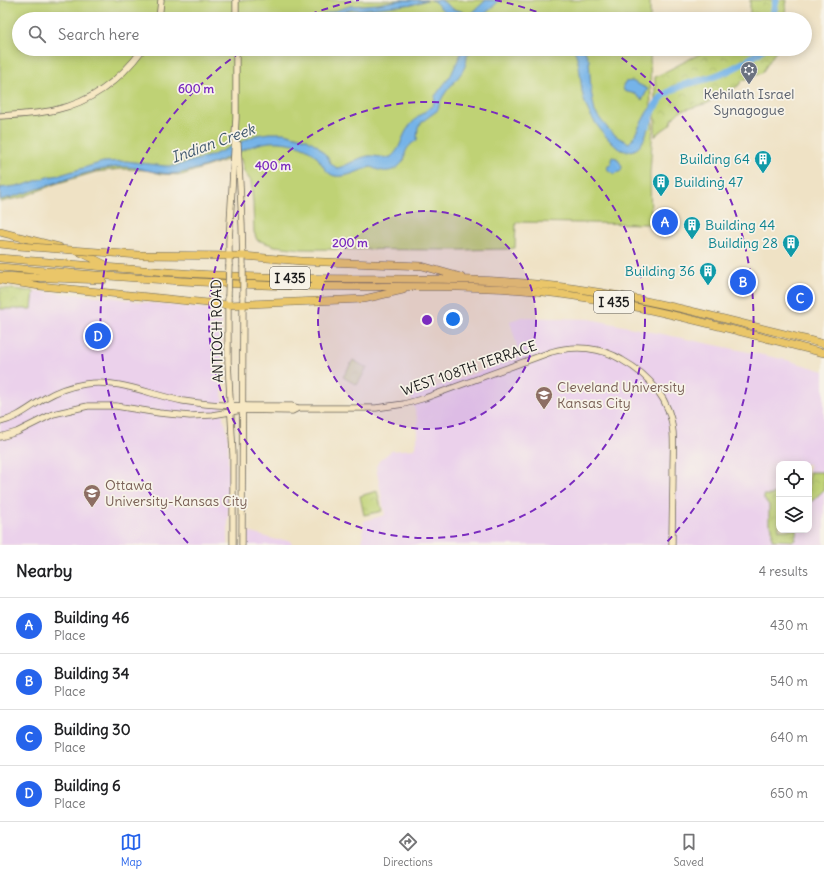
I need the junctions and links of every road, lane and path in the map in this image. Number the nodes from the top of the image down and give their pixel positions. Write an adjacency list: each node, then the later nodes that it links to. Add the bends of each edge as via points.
1 (161, 0): 3 (street)
2 (236, 0): 4 (street)
3 (160, 12)
4 (236, 12)
5 (137, 56): 7 (street, via 113,82 80,102 47,112)
6 (236, 56): 8 (street, ANTIOCH ROAD)
7 (0, 116)
8 (237, 159): 11 (street, ANTIOCH ROAD); 12 (street, ANTIOCH ROAD)
9 (0, 232): 15 (highway, via 82,253)
10 (0, 244): 11 (highway, bridge, via 139,255)
11 (229, 256): 12 (highway); 21 (street, ANTIOCH ROAD, bridge)
12 (243, 256): 19 (highway, via 301,262 422,266); 22 (street, ANTIOCH ROAD, bridge)
13 (0, 258): 15 (highway, I 435)
14 (0, 267): 17 (highway, I 435)
15 (110, 267): 19 (highway, I 435, via 253,277)
16 (0, 276): 17 (highway, via 101,281)
17 (119, 278): 20 (highway, I 435, via 258,285)
18 (0, 280): 21 (highway)
19 (471, 280): 23 (highway, I 435, via 531,283 609,294)
20 (417, 287): 22 (highway, via 364,299); 24 (highway, I 435, via 506,289 592,299 652,310)
21 (228, 305): 22 (highway); 25 (street, ANTIOCH ROAD)
22 (243, 305): 26 (street, ANTIOCH ROAD)
23 (824, 344)
24 (824, 354)
25 (231, 405): 26 (street); 27 (street, ANTIOCH ROAD); 28 (street, via 184,401 126,386 94,383 59,392)
26 (242, 408): 27 (street); 31 (street, ANTIOCH ROAD); 32 (street, WEST 108TH TERRACE, via 376,408 404,404 563,348 604,351 641,373 653,384 662,396 671,421)
27 (231, 412): 29 (street, via 186,416 120,406 88,406 53,414); 30 (street, ANTIOCH ROAD)
28 (0, 422)
29 (0, 437)
30 (233, 545)
31 (242, 545)
32 (672, 545)

